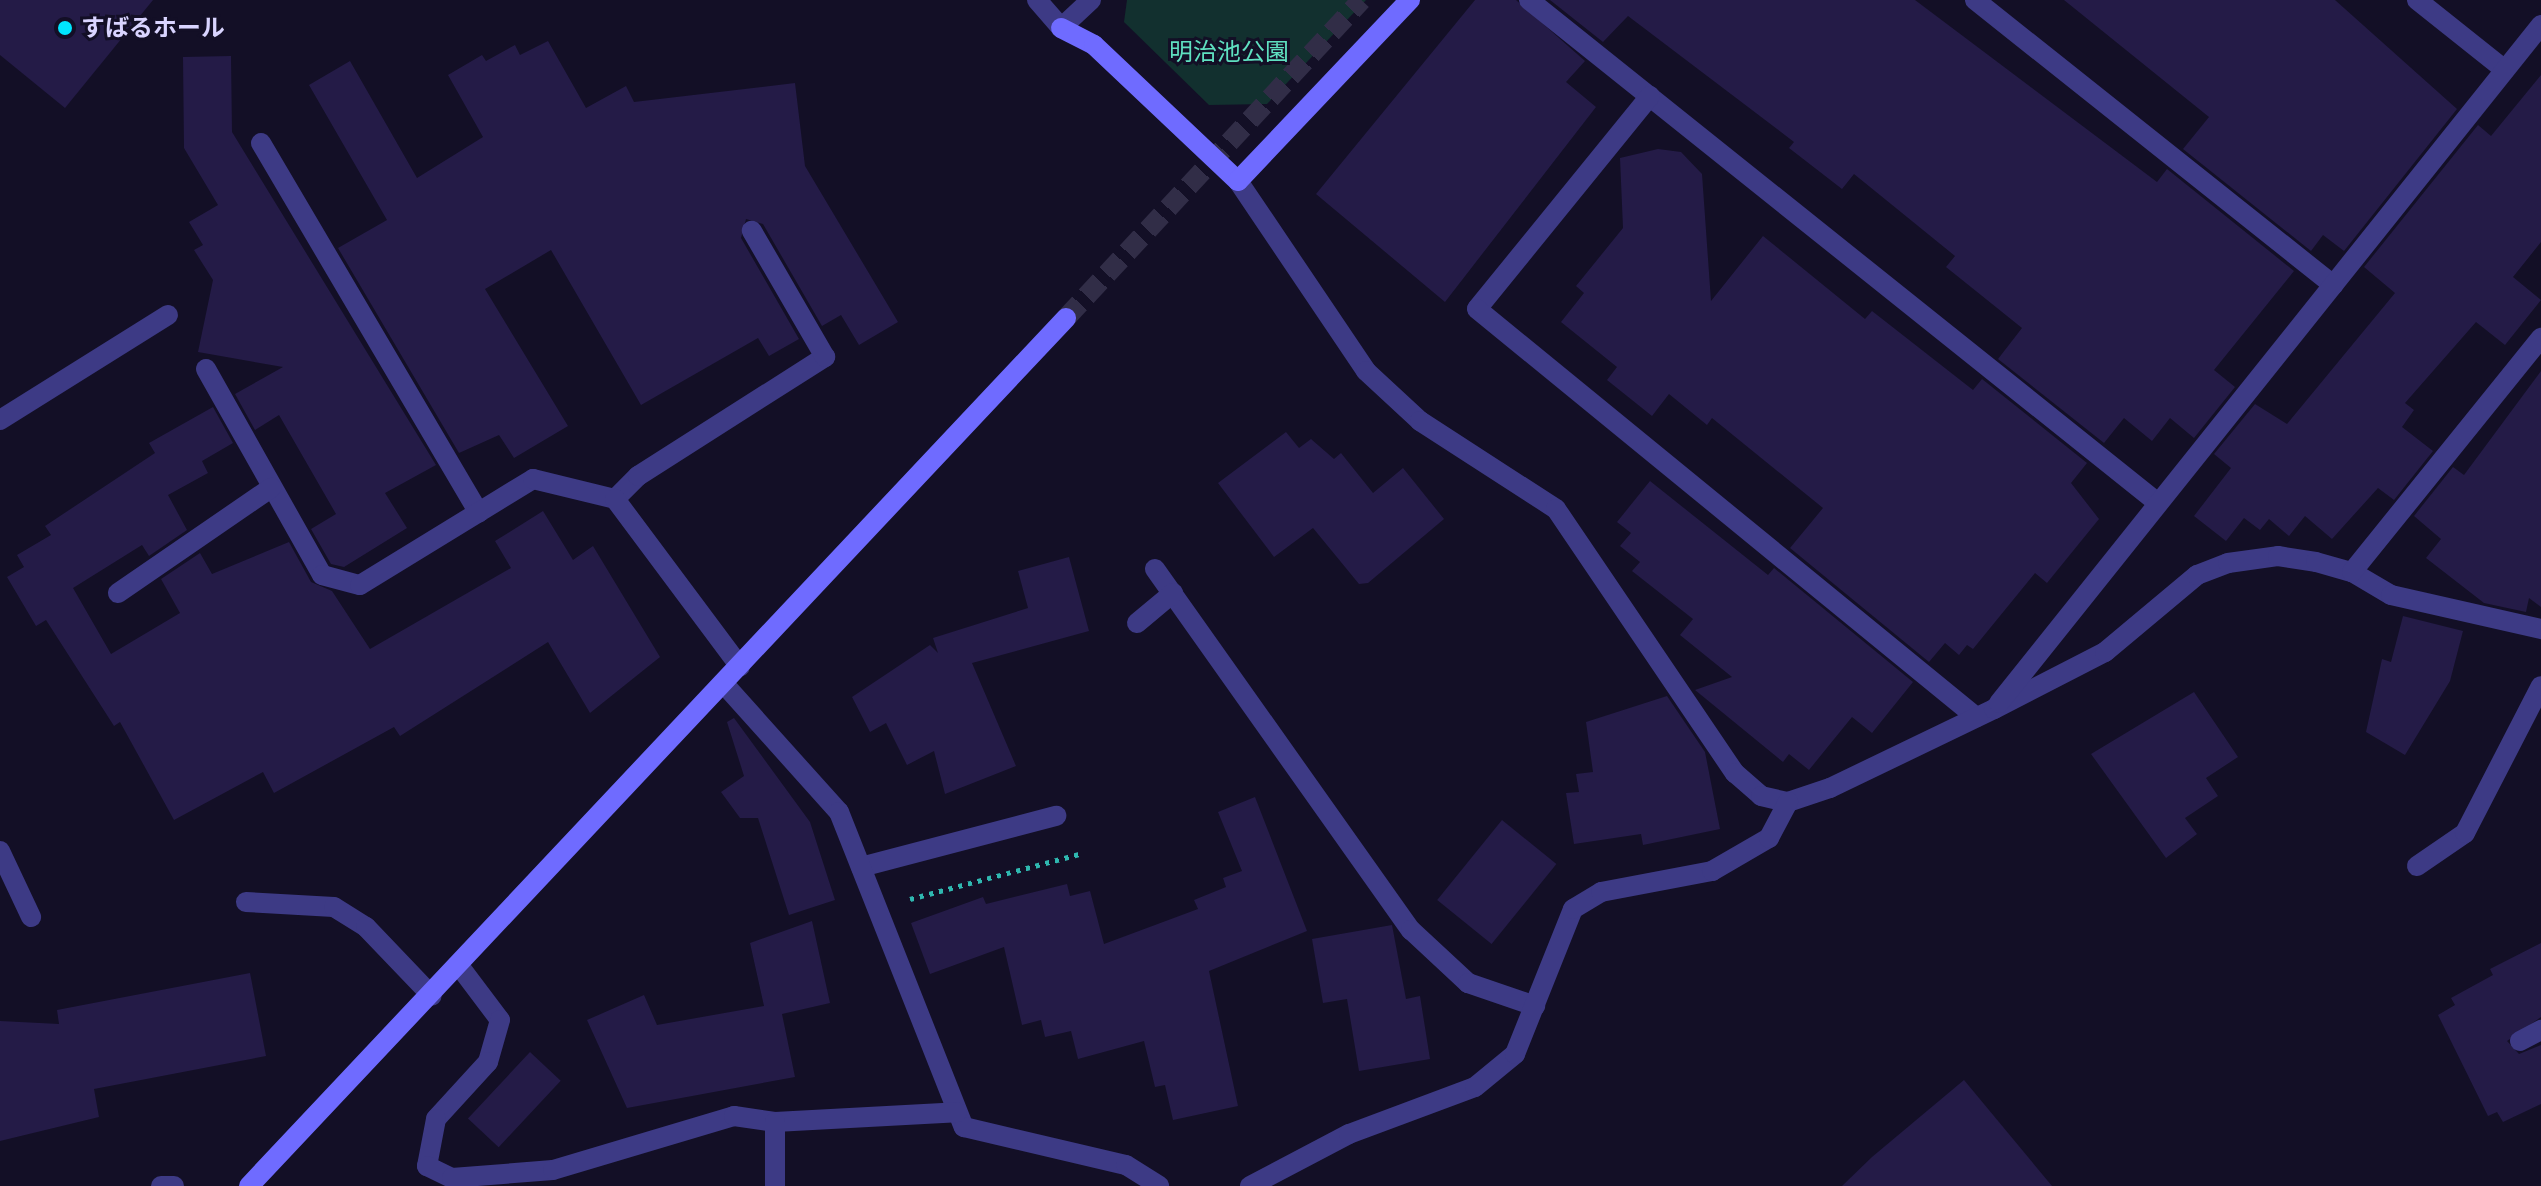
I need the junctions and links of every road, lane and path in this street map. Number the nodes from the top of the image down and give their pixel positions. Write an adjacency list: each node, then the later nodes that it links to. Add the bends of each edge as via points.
1 (1037, 0): 8 (street)
2 (1091, 0): 8 (street)
3 (1410, 0): 12 (street)
4 (1529, 0): 10 (street)
5 (1975, 0): 14 (street)
6 (2417, 0): 9 (street)
7 (2541, 25): 9 (street)
8 (1061, 28): 12 (street, via 1094,45)
9 (2505, 70): 14 (street)
10 (1650, 96): 22 (street); 33 (street, via 1477,309)
11 (261, 143): 23 (street)
12 (1238, 181): 34 (street, via 1366,371 1420,421 1556,509 1735,773 1761,796)
13 (752, 231): 21 (street, via 825,357 638,476)
14 (2333, 285): 22 (street)
15 (168, 315): 19 (street)
16 (1066, 318): 30 (street)
17 (2541, 338): 25 (street)
18 (206, 369): 20 (street)
19 (0, 420)
20 (271, 488): 23 (street, via 322,575 360,585); 26 (street)
21 (615, 499): 23 (street, via 533,479); 30 (street)
22 (2158, 503): 33 (street)
23 (479, 513)
24 (1155, 569): 27 (street)
25 (2352, 572): 29 (street, via 2391,595); 33 (street, via 2278,556 2228,563 2197,575 2105,652)
26 (118, 593)
27 (1173, 593): 28 (street); 45 (street, via 1411,930 1468,983)
28 (1137, 623)
29 (2541, 629)
30 (740, 667): 31 (street)
31 (724, 684): 39 (street, via 839,812); 43 (street)
32 (2541, 686): 38 (street, via 2465,833)
33 (1985, 713): 34 (street)
34 (1788, 802): 45 (street, via 1769,838 1712,871 1601,892 1573,909)
35 (1056, 816): 39 (street)
36 (0, 851): 42 (street)
37 (1083, 853): 41 (path)
38 (2417, 866)
39 (861, 867): 41 (street)
40 (246, 902): 44 (street, via 334,907 366,927)
41 (876, 908): 48 (street)
42 (31, 917)
43 (460, 967): 44 (street); 52 (street, via 500,1020 488,1062 436,1119 427,1166)
44 (432, 996): 55 (street)
45 (1535, 1006): 58 (street, via 1515,1054 1475,1087 1349,1134)
46 (2541, 1030): 47 (street)
47 (2520, 1041)
48 (957, 1112): 49 (street); 50 (street, via 964,1127)
49 (775, 1122): 51 (street, via 734,1116); 56 (street)
50 (1128, 1177): 57 (street)
51 (555, 1178): 52 (street)
52 (459, 1182)
53 (161, 1186): 54 (street)
54 (174, 1186)
55 (249, 1186)
56 (775, 1186)
57 (1159, 1186)
58 (1250, 1186)

